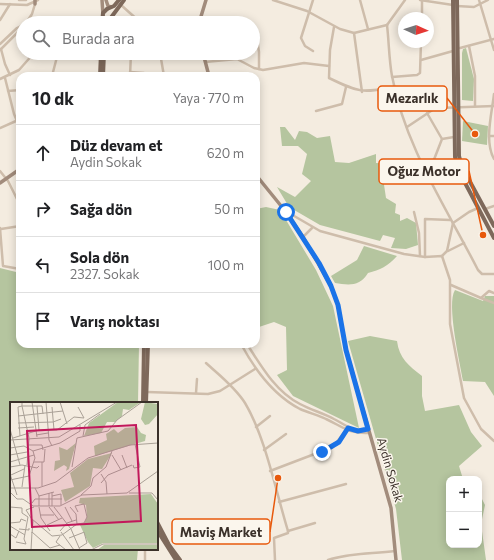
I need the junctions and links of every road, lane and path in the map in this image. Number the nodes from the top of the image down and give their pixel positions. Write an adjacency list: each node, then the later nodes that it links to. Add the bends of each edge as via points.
1 (19, 0): 2 (street)
2 (26, 0)
3 (102, 0): 25 (street)
4 (106, 0): 21 (street)
5 (124, 0): 15 (main road)
6 (206, 0): 29 (street)
7 (272, 0): 22 (street)
8 (313, 0): 22 (street)
9 (360, 0): 33 (street)
10 (404, 0): 31 (street)
11 (421, 0): 16 (street); 23 (street)
12 (457, 0): 20 (main road)
13 (488, 0): 17 (street)
14 (36, 1): 19 (street, via 27,5); 24 (street)
15 (120, 2): 21 (main road); 27 (main road); 28 (street)
16 (445, 2): 20 (street)
17 (479, 2): 20 (street, via 474,6); 37 (street)
18 (0, 4): 19 (street)
19 (10, 4): 30 (street)
20 (455, 4): 45 (main road); 75 (main road)
21 (109, 8): 26 (main road); 27 (main road)
22 (309, 12): 32 (street); 44 (street, via 301,38 305,46)
23 (422, 12)
24 (31, 16)
25 (102, 16)
26 (103, 16)
27 (112, 16)
28 (134, 16)
29 (201, 16)
30 (0, 20)
31 (387, 25): 33 (street); 64 (street)
32 (334, 26): 35 (street); 55 (street)
33 (368, 28): 35 (street)
34 (16, 29): 38 (street)
35 (354, 33): 71 (street)
36 (16, 36): 42 (street)
37 (492, 39): 39 (street); 43 (street)
38 (0, 44)
39 (469, 46): 41 (street); 73 (street, via 476,76)
40 (421, 48): 53 (street)
41 (460, 48)
42 (1, 49): 63 (street)
43 (494, 50)
44 (313, 51)
45 (453, 51): 53 (street); 75 (main road)
46 (29, 60): 63 (street)
47 (56, 60): 57 (street)
48 (100, 60): 58 (main road)
49 (104, 60): 59 (main road)
50 (131, 60): 60 (street)
51 (161, 60): 61 (street)
52 (259, 60): 56 (street)
53 (421, 60): 64 (street, via 421,69 417,75)
54 (205, 62): 56 (street, via 237,60); 62 (street)
55 (329, 66): 56 (street, via 304,63 270,70); 67 (street, via 329,78)
56 (259, 69)
57 (53, 72)
58 (100, 72)
59 (103, 72)
60 (130, 72)
61 (163, 72)
62 (208, 72)
63 (10, 75): 65 (street)
64 (392, 77): 68 (street)
65 (5, 78): 66 (street); 70 (street)
66 (0, 79)
67 (346, 87): 71 (street); 76 (street, via 342,104)
68 (395, 87): 71 (street); 79 (street)
69 (16, 90): 70 (street)
70 (8, 91): 78 (street)
71 (362, 92)
72 (494, 94): 74 (street)
73 (475, 106): 74 (street); 75 (street)
74 (493, 106): 81 (street)
75 (456, 107): 77 (street, via 439,108); 83 (main road); 95 (main road, via 460,162)
76 (316, 110)
77 (428, 113): 79 (street); 84 (street)
78 (16, 121): 80 (street)
79 (407, 126): 88 (street)
80 (0, 128)
81 (490, 136): 82 (street); 85 (street)
82 (494, 136)
83 (454, 137): 84 (street); 94 (main road, via 455,157 459,170)
84 (442, 139): 88 (street)
85 (494, 159)
86 (0, 171): 89 (street)
87 (16, 172): 89 (street)
88 (427, 176): 98 (street)
89 (6, 179): 91 (street); 92 (street)
90 (260, 180): 96 (street, Aydin Sokak)
91 (0, 183)
92 (16, 198)
93 (494, 206): 95 (street)
94 (478, 208): 99 (street); 105 (main road)
95 (485, 209): 101 (main road)
96 (286, 212): 103 (street); 104 (street, Aydin Sokak)
97 (414, 212): 109 (street, via 418,226)
98 (450, 220): 99 (street); 111 (street, via 425,219)
99 (452, 223): 107 (street); 108 (street)
100 (16, 226): 102 (street)
101 (494, 226)
102 (0, 228): 106 (street)
103 (312, 228): 104 (street); 109 (street, via 404,254)
104 (303, 237): 133 (street, Aydin Sokak, via 328,280 338,305 346,350)
105 (494, 238)
106 (1, 241): 112 (street, via 3,266)
107 (464, 243): 108 (street); 113 (street, via 480,273)
108 (447, 251): 110 (street)
109 (420, 256): 111 (street)
110 (442, 256): 111 (street); 114 (street)
111 (425, 257)
112 (16, 268)
113 (494, 274)
114 (451, 285): 116 (street); 135 (street, via 450,324 464,398 481,429)
115 (494, 293): 116 (street, via 489,291)
116 (481, 298): 117 (street)
117 (494, 303)
118 (144, 348): 128 (main road)
119 (148, 348): 126 (main road)
120 (243, 348): 123 (street)
121 (250, 348): 132 (street, via 265,372 288,396)
122 (206, 363): 125 (street)
123 (255, 369): 125 (street); 132 (street, via 292,404)
124 (197, 379): 127 (street)
125 (229, 384): 127 (street, via 220,391); 131 (street, via 245,404)
126 (146, 392): 127 (street); 129 (main road)
127 (196, 394)
128 (142, 402)
129 (146, 402)
130 (270, 416): 131 (street)
131 (256, 427): 136 (street)
132 (347, 429): 133 (street); 137 (street, via 333,447)
133 (368, 431): 144 (street, Aydin Sokak, via 391,508)
134 (286, 434): 136 (street)
135 (494, 441)
136 (264, 450): 137 (street)
137 (270, 471): 139 (street)
138 (346, 484): 139 (street)
139 (279, 502): 142 (street)
140 (315, 523): 142 (street)
141 (158, 524): 146 (main road)
142 (288, 531): 147 (street, via 274,538)
143 (158, 532): 145 (main road)
144 (395, 551): 148 (street); 149 (street, Aydin Sokak)
145 (176, 560)
146 (180, 560)
147 (275, 560)
148 (328, 560)
149 (396, 560)

